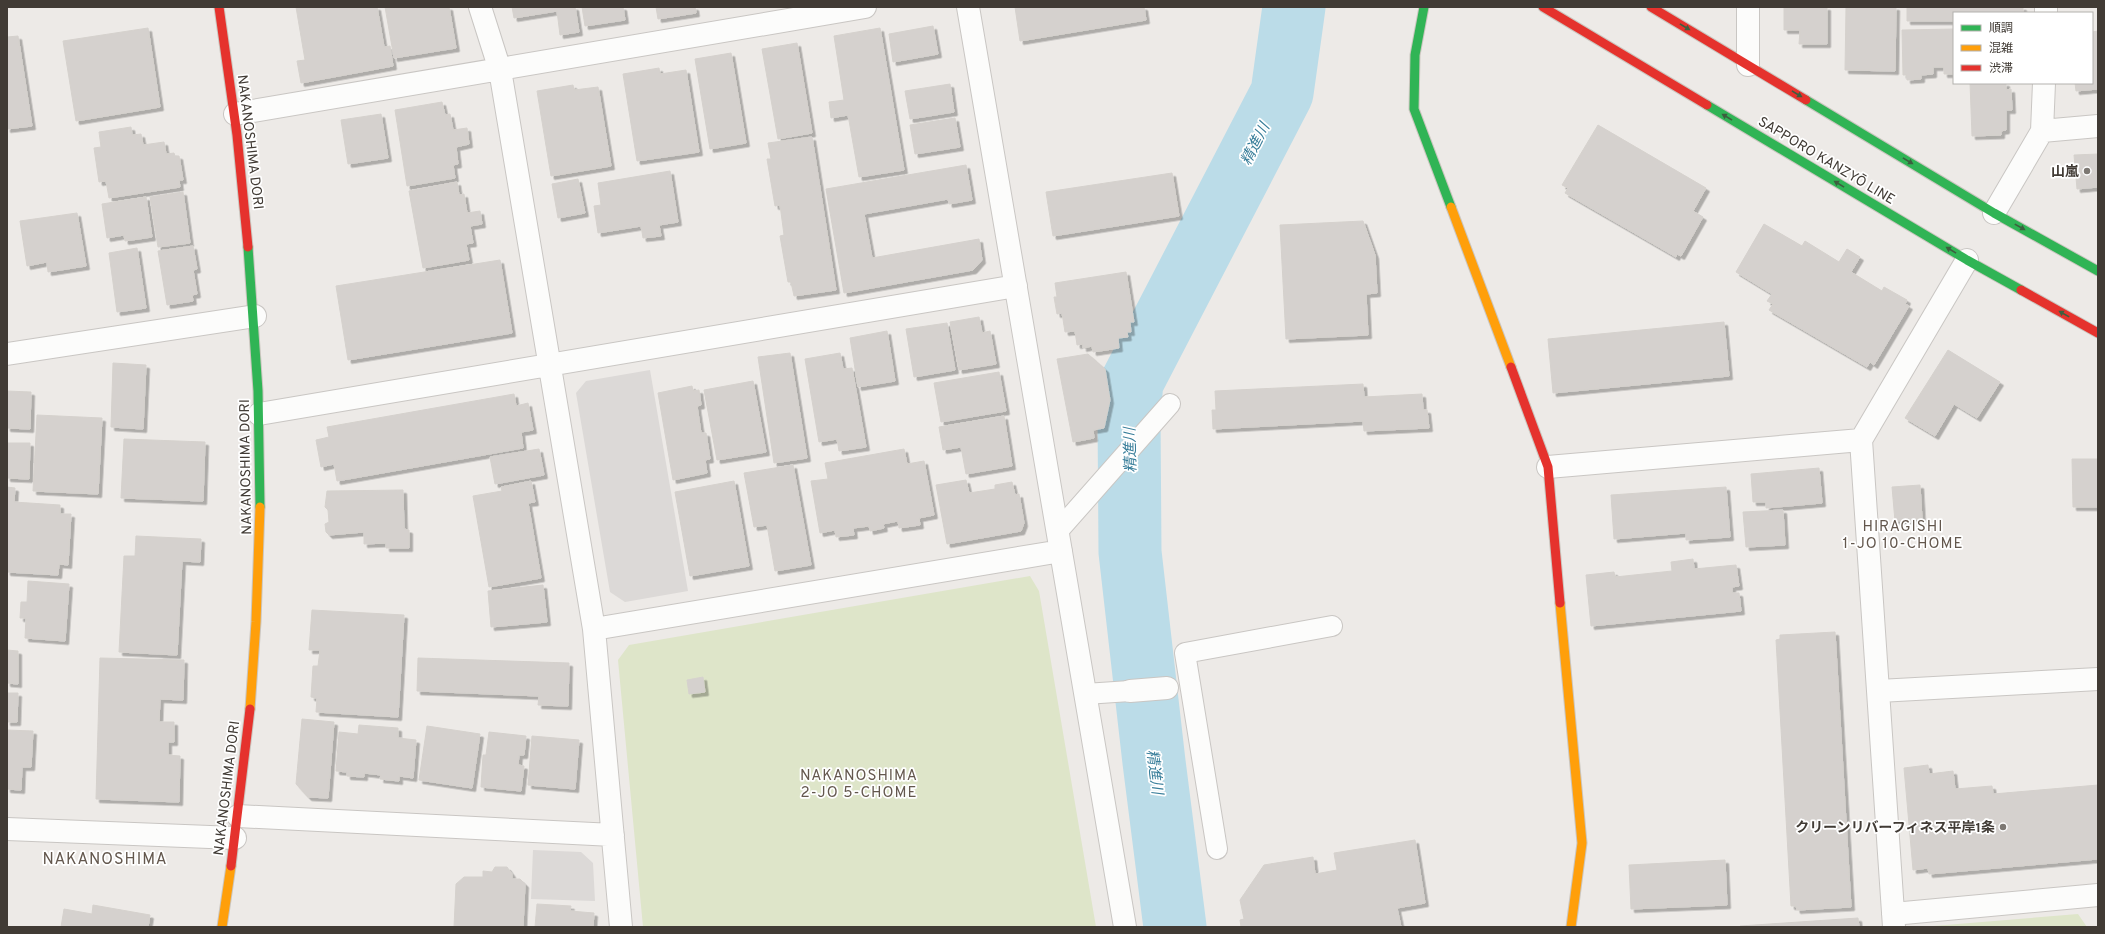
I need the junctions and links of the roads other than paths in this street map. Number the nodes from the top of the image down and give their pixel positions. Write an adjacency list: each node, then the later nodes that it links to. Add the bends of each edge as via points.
1 (219, 7): 12 (street, NAKANOSHIMA DORI)
2 (480, 7): 10 (street)
3 (865, 7): 10 (street)
4 (968, 7): 18 (street)
5 (1424, 7): 26 (street, via 1415,55 1414,109)
6 (1543, 7): 16 (street, SAPPORO KANZYŌ LINE, one-way to 6)
7 (1651, 7): 9 (street, one-way to 9)
8 (1748, 7): 9 (street)
9 (1748, 65): 15 (street, one-way to 15)
10 (500, 70): 12 (street); 22 (street)
11 (2044, 84): 14 (street)
12 (235, 114): 19 (street, NAKANOSHIMA DORI)
13 (2098, 126): 14 (street)
14 (2042, 131): 15 (street)
15 (1994, 213): 17 (street, one-way to 17)
16 (1968, 260): 20 (street, SAPPORO KANZYŌ LINE, one-way to 16); 25 (street)
17 (2098, 272)
18 (1016, 286): 22 (street); 27 (street)
19 (255, 316): 21 (street); 24 (street, NAKANOSHIMA DORI)
20 (2098, 333)
21 (7, 354)
22 (551, 365): 24 (street); 29 (street)
23 (1170, 404): 27 (lane, via 1101,482)
24 (259, 414): 36 (street, NAKANOSHIMA DORI, via 260,521 256,621 249,719)
25 (1861, 440): 26 (street); 34 (street)
26 (1548, 467): 46 (street, via 1582,843)
27 (1059, 541): 29 (street); 35 (street)
28 (1332, 626): 31 (lane, via 1184,653)
29 (594, 629): 38 (street)
30 (2098, 679): 34 (street)
31 (1190, 686): 32 (lane); 40 (lane)
32 (1166, 688): 33 (street)
33 (1130, 691): 35 (lane)
34 (1879, 691): 42 (street)
35 (1085, 694): 45 (street)
36 (238, 816): 38 (street); 39 (street, NAKANOSHIMA DORI)
37 (7, 829): 39 (street)
38 (613, 835): 44 (street)
39 (235, 838): 43 (street, NAKANOSHIMA DORI)
40 (1217, 849)
41 (2098, 895): 42 (street)
42 (1893, 921)
43 (222, 927)
44 (621, 927)
45 (1125, 927)
46 (1570, 927)

